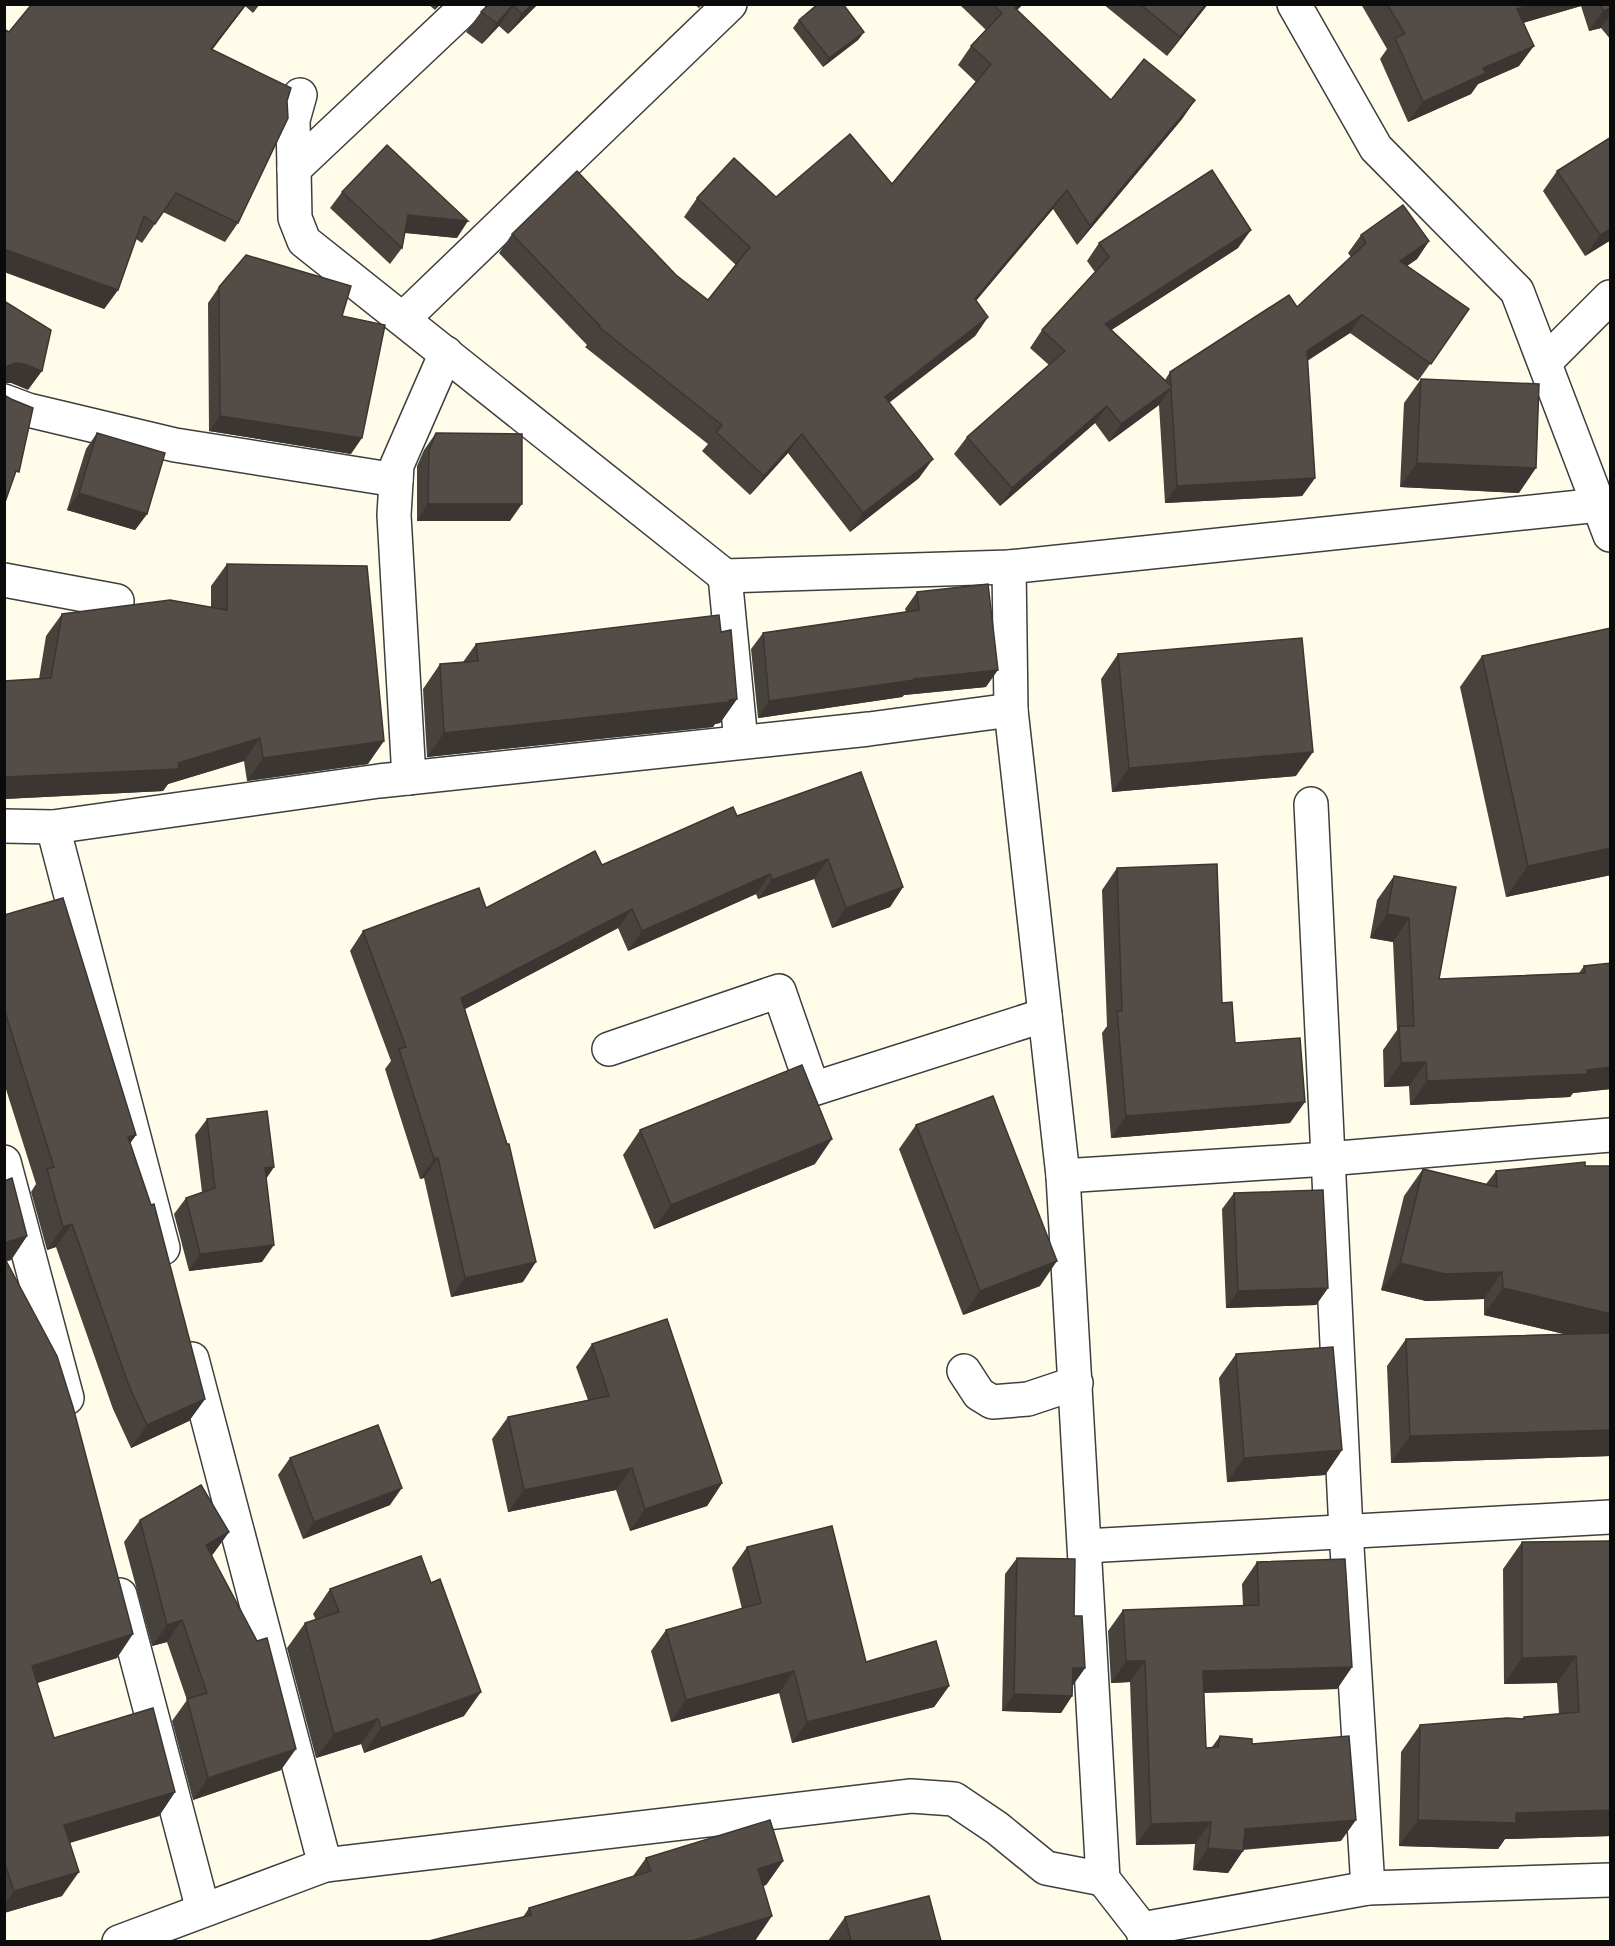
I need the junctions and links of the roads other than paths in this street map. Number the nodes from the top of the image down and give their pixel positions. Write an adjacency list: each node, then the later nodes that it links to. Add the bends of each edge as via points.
1 (469, 4): 5 (street)
2 (730, 4): 7 (street)
3 (1294, 4): 9 (street, via 1376,148 1517,291)
4 (300, 95): 5 (street, via 293,120)
5 (294, 168): 7 (street, via 295,218 304,241)
6 (1611, 297): 9 (street)
7 (403, 319): 8 (street)
8 (446, 353): 11 (street, via 397,465); 15 (street)
9 (1545, 362): 12 (street)
10 (4, 401): 11 (street, via 175,445)
11 (396, 480): 20 (street, via 394,515)
12 (1599, 505): 13 (street); 14 (street)
13 (1611, 535)
14 (1009, 567): 15 (street); 18 (street)
15 (725, 576): 19 (street)
16 (4, 580): 17 (street)
17 (117, 601)
18 (1011, 710): 19 (street); 24 (street)
19 (741, 742): 20 (street)
20 (409, 778): 23 (street)
21 (1311, 804): 27 (street)
22 (4, 826): 23 (street)
23 (53, 827): 30 (street)
24 (1045, 1016): 25 (street, via 813,1089 779,991); 29 (street)
25 (609, 1049)
26 (1611, 1135): 27 (street)
27 (1327, 1160): 29 (street); 36 (street)
28 (4, 1162): 34 (street)
29 (1063, 1176): 33 (street)
30 (171, 1277)
31 (186, 1334): 39 (street)
32 (964, 1371): 33 (street, via 979,1394 992,1402 1028,1399)
33 (1076, 1383): 37 (street)
34 (75, 1426)
35 (1611, 1517): 36 (street)
36 (1346, 1531): 37 (street); 42 (street)
37 (1085, 1546): 40 (street)
38 (112, 1564): 43 (street)
39 (325, 1865): 40 (street, via 911,1796 954,1799 1046,1868); 43 (street)
40 (1103, 1879): 44 (street)
41 (1611, 1880): 42 (street)
42 (1368, 1888): 44 (street)
43 (203, 1910): 45 (street)
44 (1144, 1935)
45 (119, 1941)

